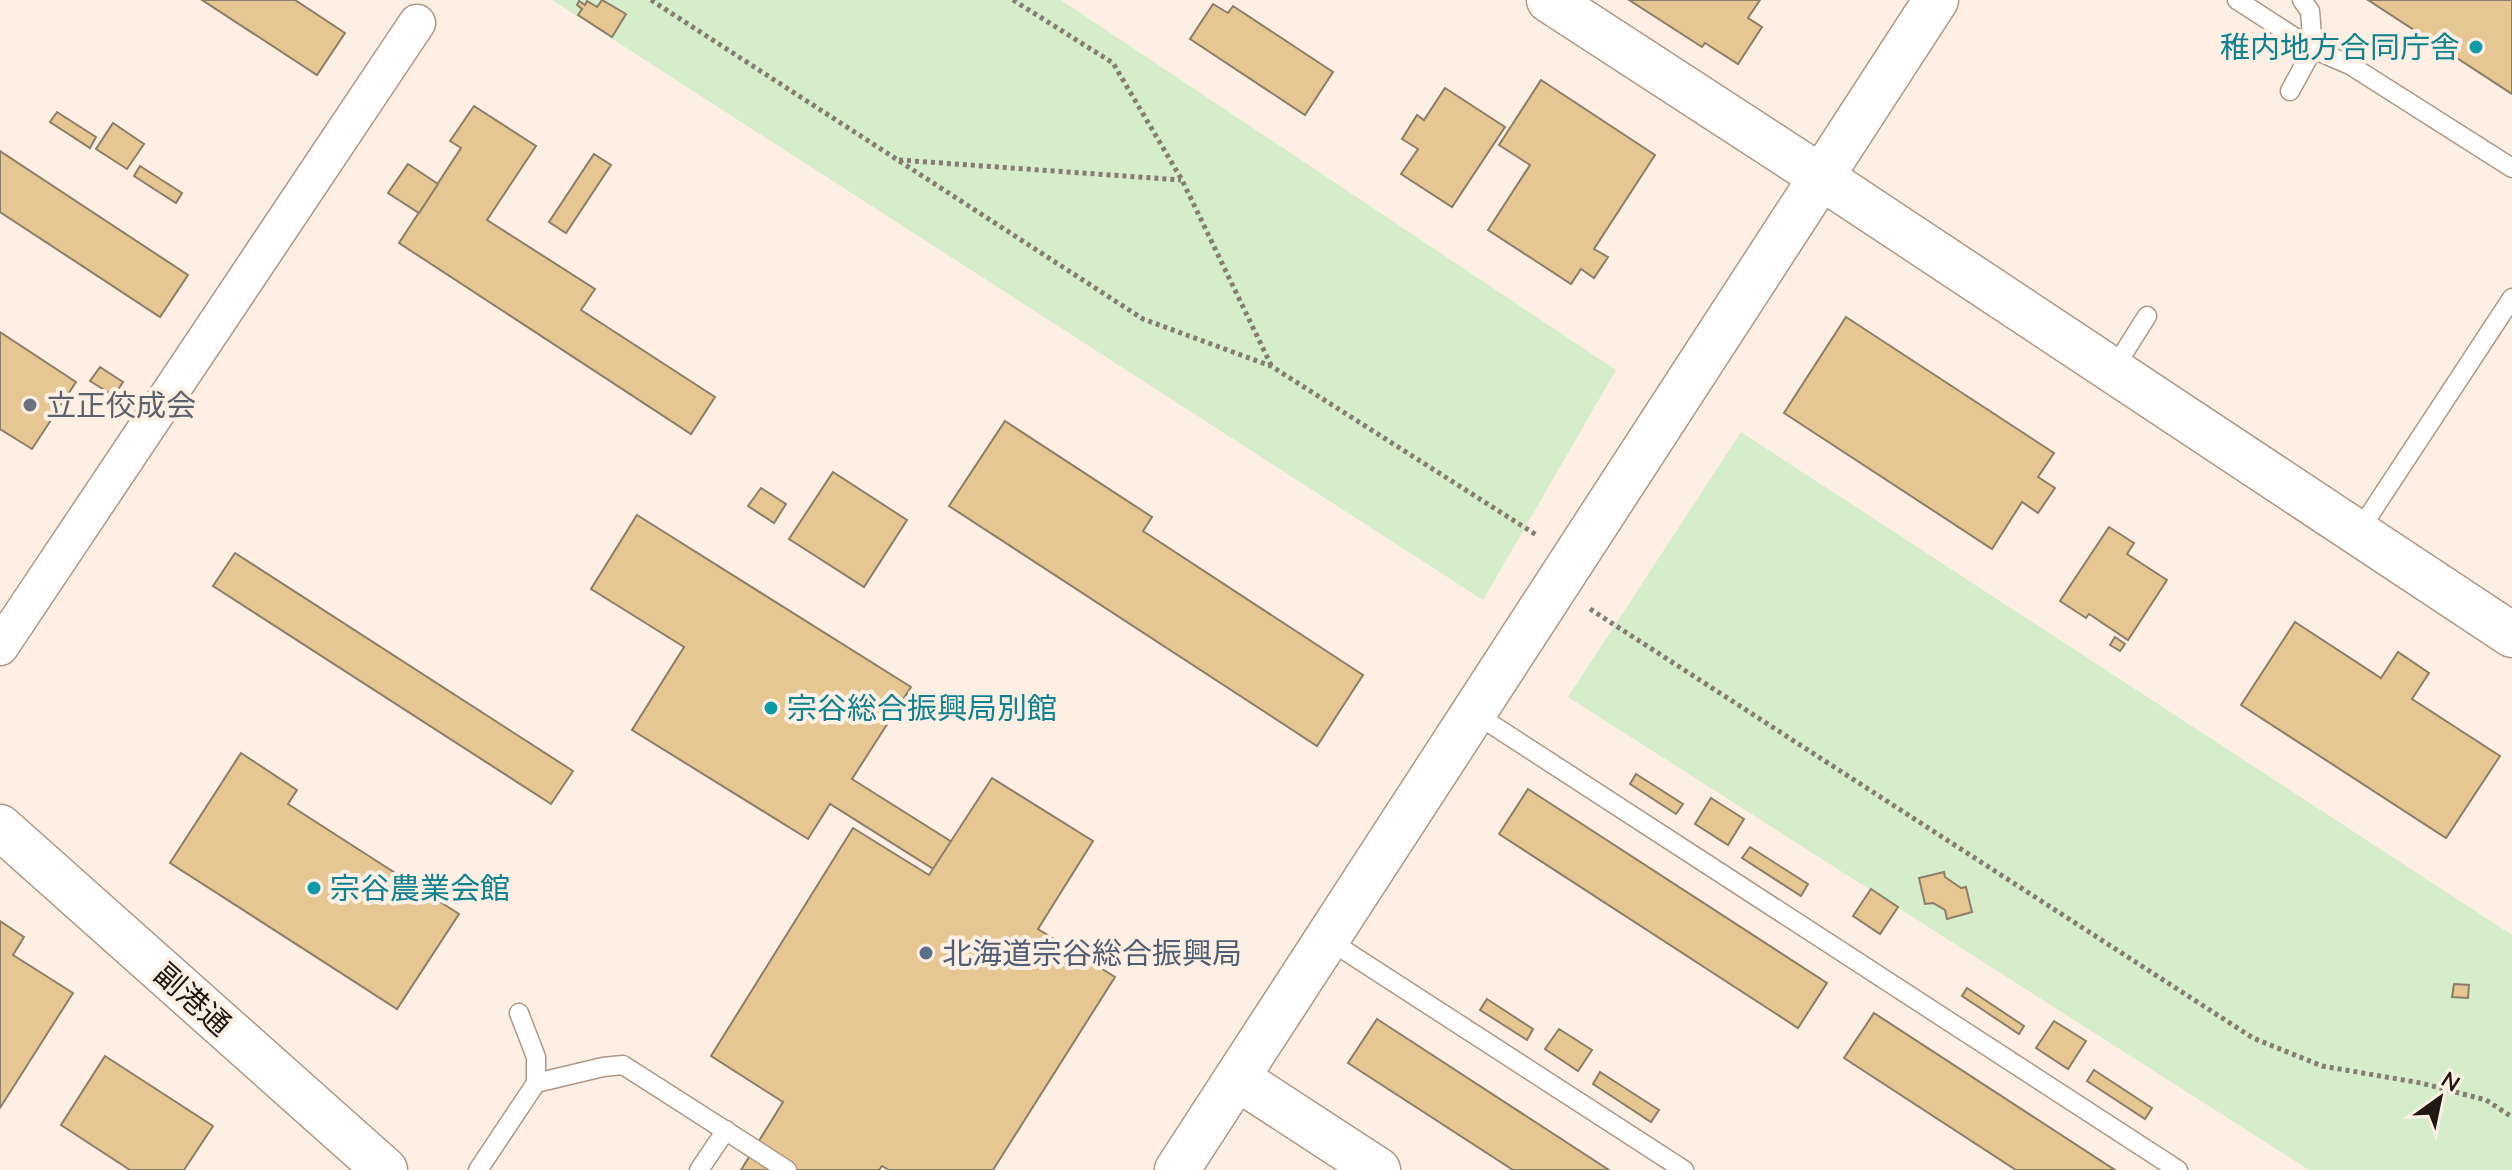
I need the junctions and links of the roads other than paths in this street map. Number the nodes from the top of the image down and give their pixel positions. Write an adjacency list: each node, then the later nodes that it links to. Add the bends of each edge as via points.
1 (1549, 0): 9 (street)
2 (1936, 0): 9 (street)
3 (2237, 0): 6 (lane)
4 (2302, 0): 6 (lane, via 2310,11)
5 (417, 23): 15 (street)
6 (2313, 49): 7 (lane); 8 (lane, via 2350,65)
7 (2290, 91)
8 (2512, 168)
9 (1821, 177): 12 (street); 16 (street)
10 (2512, 298): 13 (lane)
11 (2147, 316): 12 (lane)
12 (2113, 370): 13 (street)
13 (2357, 534): 14 (street)
14 (2512, 635)
15 (0, 647)
16 (1474, 713): 18 (street); 30 (lane)
17 (0, 827): 24 (street, 副港通)
18 (1327, 939): 20 (street); 29 (lane)
19 (519, 1013): 21 (lane, via 536,1057)
20 (1237, 1078): 27 (street); 28 (street)
21 (536, 1083): 22 (lane, via 623,1065); 25 (lane)
22 (726, 1130): 23 (lane); 26 (lane)
23 (704, 1168)
24 (385, 1170)
25 (478, 1170)
26 (787, 1170)
27 (1177, 1170)
28 (1378, 1170)
29 (1684, 1170)
30 (2178, 1170)

